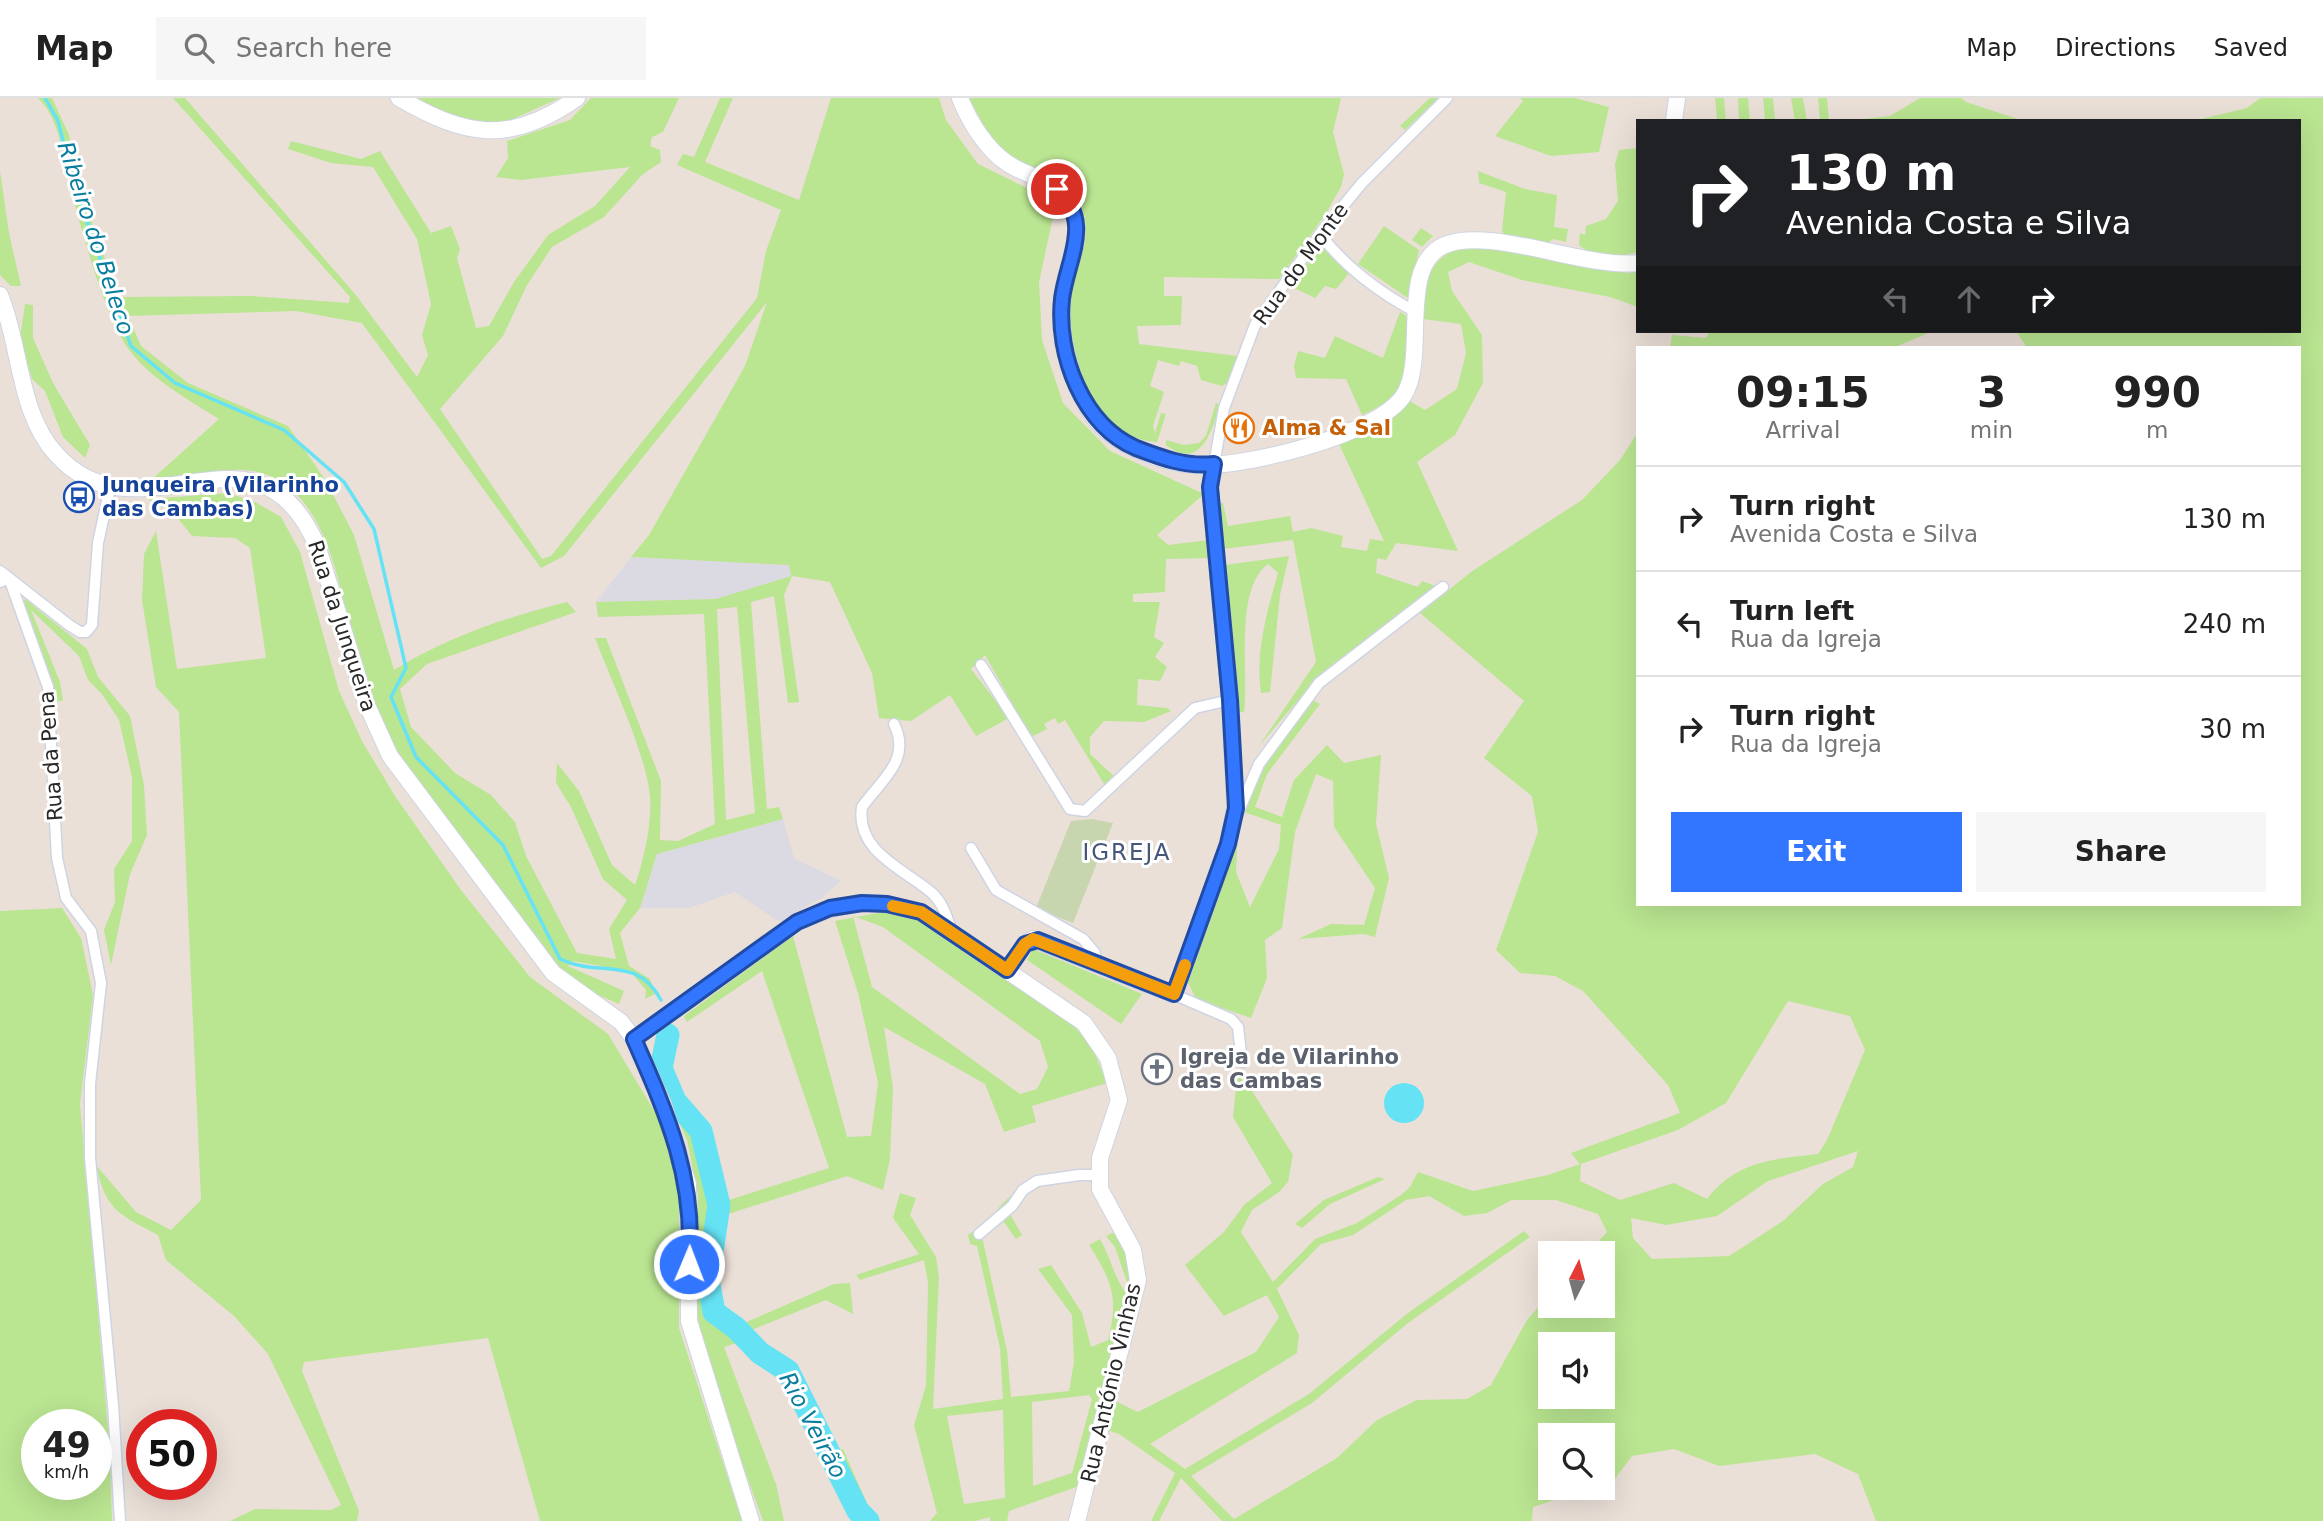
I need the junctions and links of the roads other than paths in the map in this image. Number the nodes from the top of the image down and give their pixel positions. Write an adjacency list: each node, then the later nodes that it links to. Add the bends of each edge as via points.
1 (398, 98): 2 (main road, via 447,124 491,132 532,120)
2 (577, 98)
3 (960, 98): 11 (main road, via 997,156 1051,184 1074,211 1077,233 1064,288 1062,330 1080,392 1094,417 1112,434 1161,458 1191,465)
4 (1447, 98): 7 (street, Rua do Monte, via 1384,158)
5 (1677, 98): 6 (main road)
6 (1674, 119)
7 (1320, 234): 10 (street, via 1367,279); 11 (street, Rua do Monte, via 1255,325 1224,408)
8 (1636, 263): 10 (main road, via 1478,240 1453,242 1438,249 1425,264)
9 (0, 295): 12 (main road, Rua da Junqueira, via 43,438 79,475)
10 (1416, 313): 11 (main road, via 1412,377 1397,405 1308,447)
11 (1214, 464): 16 (main road, via 1210,487)
12 (110, 487): 13 (street, Rua da Pena, via 98,543 92,625 86,632 69,625); 24 (main road, Rua da Junqueira, via 143,489 236,479 261,483 287,499 307,524 318,548 366,703 390,756 553,973 621,1022)
13 (3, 577): 28 (street, Rua da Pena, via 48,687 57,858 66,898 91,931 101,983 90,1084 90,1158)
14 (1443, 587): 18 (street, via 1319,682 1259,764)
15 (981, 665): 16 (street, via 1076,812 1085,811 1195,708)
16 (1230, 700): 18 (main road)
17 (894, 724): 20 (street, via 901,738 901,754 862,807 862,823 882,856 940,902)
18 (1233, 825): 23 (main road)
19 (971, 848): 21 (street, via 996,890 1083,939 1095,953)
20 (953, 933): 22 (main road, Rua António Vinhas); 24 (main road, Rua António Vinhas, via 921,912 887,904 830,908 797,922)
21 (1092, 962): 22 (main road, via 1033,939); 23 (main road)
22 (1007, 970): 26 (main road, Rua António Vinhas, via 1084,1023 1108,1058 1119,1100 1100,1158)
23 (1174, 994): 25 (street, via 1231,1019 1238,1027)
24 (634, 1039): 29 (main road, Rua da Junqueira, via 663,1104 688,1184 689,1321)
25 (1242, 1062)
26 (1100, 1175): 27 (street, via 1037,1181); 30 (main road, Rua António Vinhas, via 1100,1189 1133,1250 1138,1280)
27 (979, 1234)
28 (120, 1521)
29 (751, 1521)
30 (1077, 1521)

